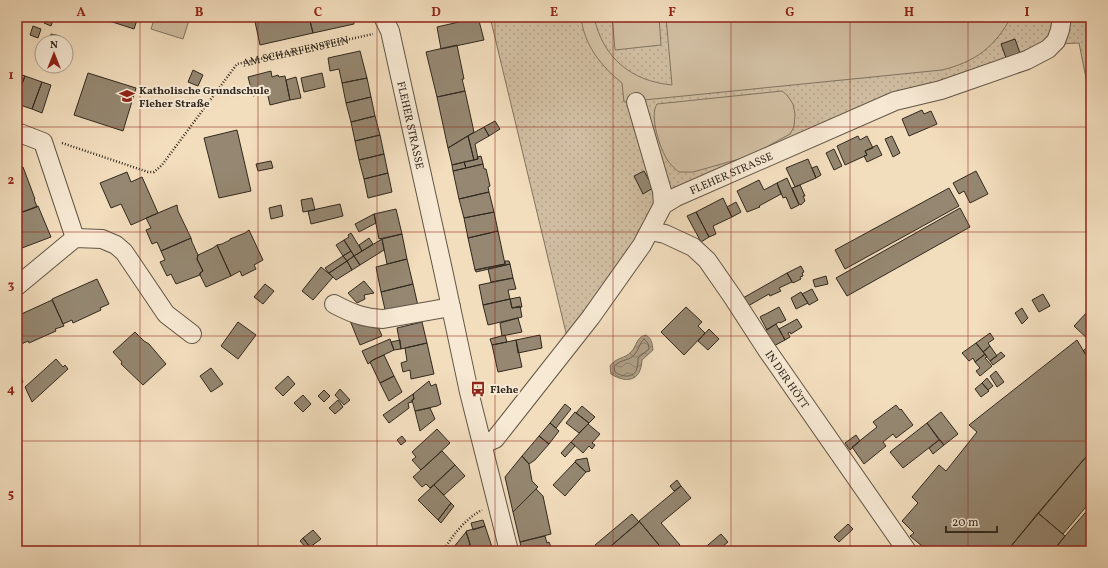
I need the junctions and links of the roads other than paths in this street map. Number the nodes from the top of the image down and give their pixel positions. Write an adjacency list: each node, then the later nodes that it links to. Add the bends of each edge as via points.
1 (1062, 17): 5 (street, FLEHER STRASSE, via 1056,42 1027,60 941,90 895,101)
2 (387, 24): 10 (street, FLEHER STRASSE)
3 (636, 102): 5 (street, via 662,191)
4 (17, 132): 7 (street, via 43,142)
5 (663, 205): 6 (street)
6 (650, 231): 12 (street, via 591,316 495,439); 14 (street, IN DER HÖTT, via 665,234 693,247 706,260)
7 (75, 238): 8 (street); 11 (street, via 102,239 116,245 124,252 166,314)
8 (17, 286)
9 (334, 304): 10 (street, via 354,314 378,318)
10 (451, 307): 12 (street, FLEHER STRASSE)
11 (192, 334)
12 (482, 444): 13 (street, FLEHER STRASSE)
13 (509, 551)
14 (907, 551)

